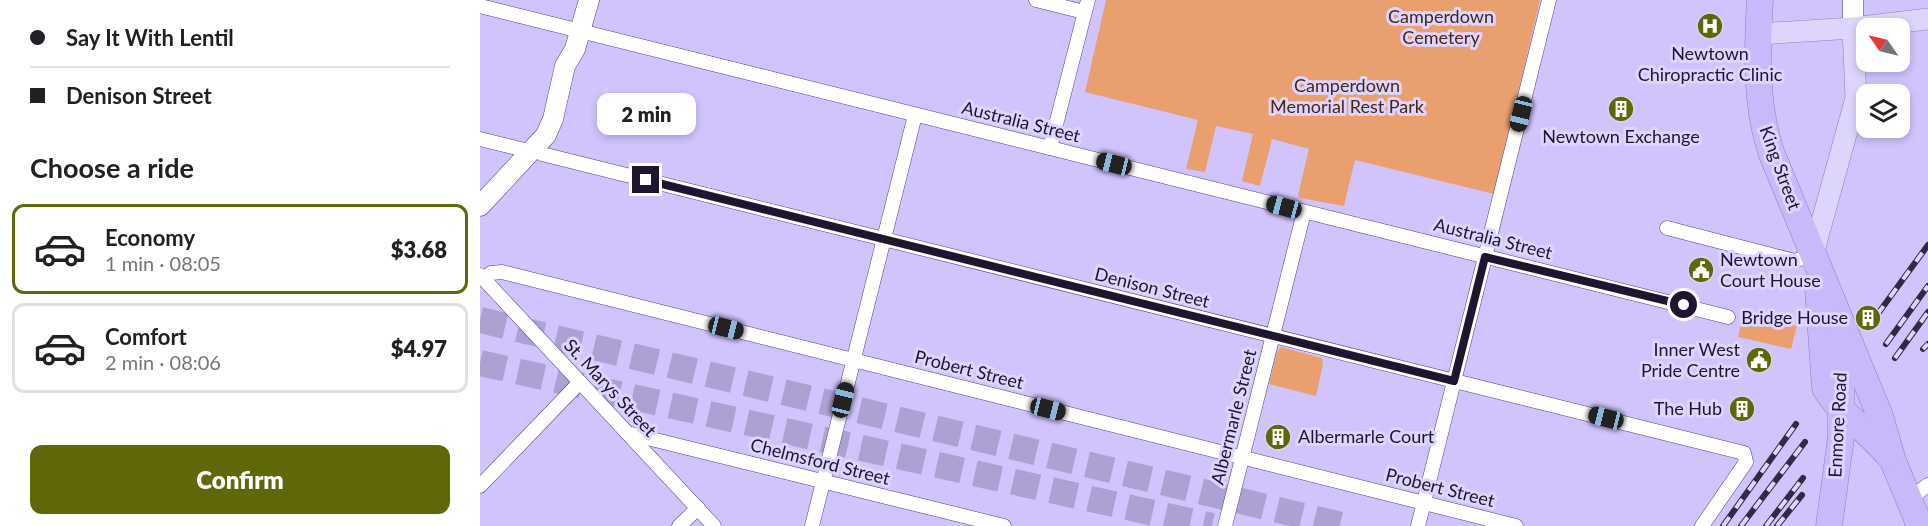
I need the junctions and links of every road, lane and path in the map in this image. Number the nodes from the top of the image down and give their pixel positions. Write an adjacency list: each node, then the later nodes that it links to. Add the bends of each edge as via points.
1 (589, 0): 13 (main road)
2 (1036, 0): 7 (street)
3 (1549, 0): 24 (street)
4 (1760, 0): 12 (highway, King Street)
5 (1853, 0): 10 (main road)
6 (480, 6): 13 (street, Australia Street)
7 (1086, 6): 17 (street)
8 (1928, 19): 9 (main road)
9 (1910, 22)
10 (1853, 28): 11 (main road); 12 (main road); 14 (main road)
11 (1856, 28)
12 (1758, 34): 25 (highway, King Street, via 1762,125)
13 (578, 40): 15 (street, Australia Street); 18 (main road, via 565,66 553,119)
14 (1856, 98): 25 (main road)
15 (915, 115): 17 (street, Australia Street); 23 (street)
16 (480, 138): 18 (street, Denison Street)
17 (1050, 148): 20 (street, Australia Street)
18 (537, 153): 19 (main road); 21 (main road); 23 (street, Denison Street)
19 (480, 206)
20 (1304, 213): 24 (street, Australia Street); 29 (street, Albermarle Street)
21 (480, 219)
22 (1667, 228): 25 (street, via 1795,261)
23 (883, 239): 29 (street, Denison Street); 30 (street)
24 (1485, 257): 27 (street, Australia Street); 32 (street)
25 (1814, 258): 28 (highway, King Street); 31 (highway, King Street)
26 (482, 277): 30 (street, Probert Street, via 502,272); 33 (street, St. Marys Street)
27 (1728, 316)
28 (1841, 324): 34 (highway, Enmore Road); 37 (highway, King Street, via 1882,420)
29 (1273, 337): 32 (street, Denison Street); 36 (street, Albermarle Street)
30 (853, 360): 36 (street, Probert Street); 38 (street)
31 (1823, 380): 34 (highway, King Street, via 1828,393); 51 (highway, Enmore Road, via 1824,425)
32 (1454, 381): 41 (street); 50 (street, Denison Street, via 1744,453 1746,462)
33 (580, 382): 35 (street, St. Marys Street); 39 (street)
34 (1842, 408): 37 (highway, King Street); 52 (highway, Enmore Road)
35 (627, 433): 38 (street, Chelmsford Street); 42 (street, St. Marys Street)
36 (1242, 457): 41 (street, Probert Street); 47 (street, Albermarle Street)
37 (1893, 461): 40 (highway, King Street)
38 (823, 481): 45 (street); 46 (street, Chelmsford Street)
39 (480, 486)
40 (1919, 492): 53 (highway, King Street)
41 (1424, 503): 48 (street); 49 (street, Probert Street)
42 (698, 508): 43 (street); 44 (street, St. Marys Street)
43 (679, 526)
44 (714, 526)
45 (812, 526)
46 (1004, 526)
47 (1225, 526)
48 (1418, 526)
49 (1516, 526)
50 (1702, 526)
51 (1815, 526)
52 (1829, 526)
53 (1920, 526)

